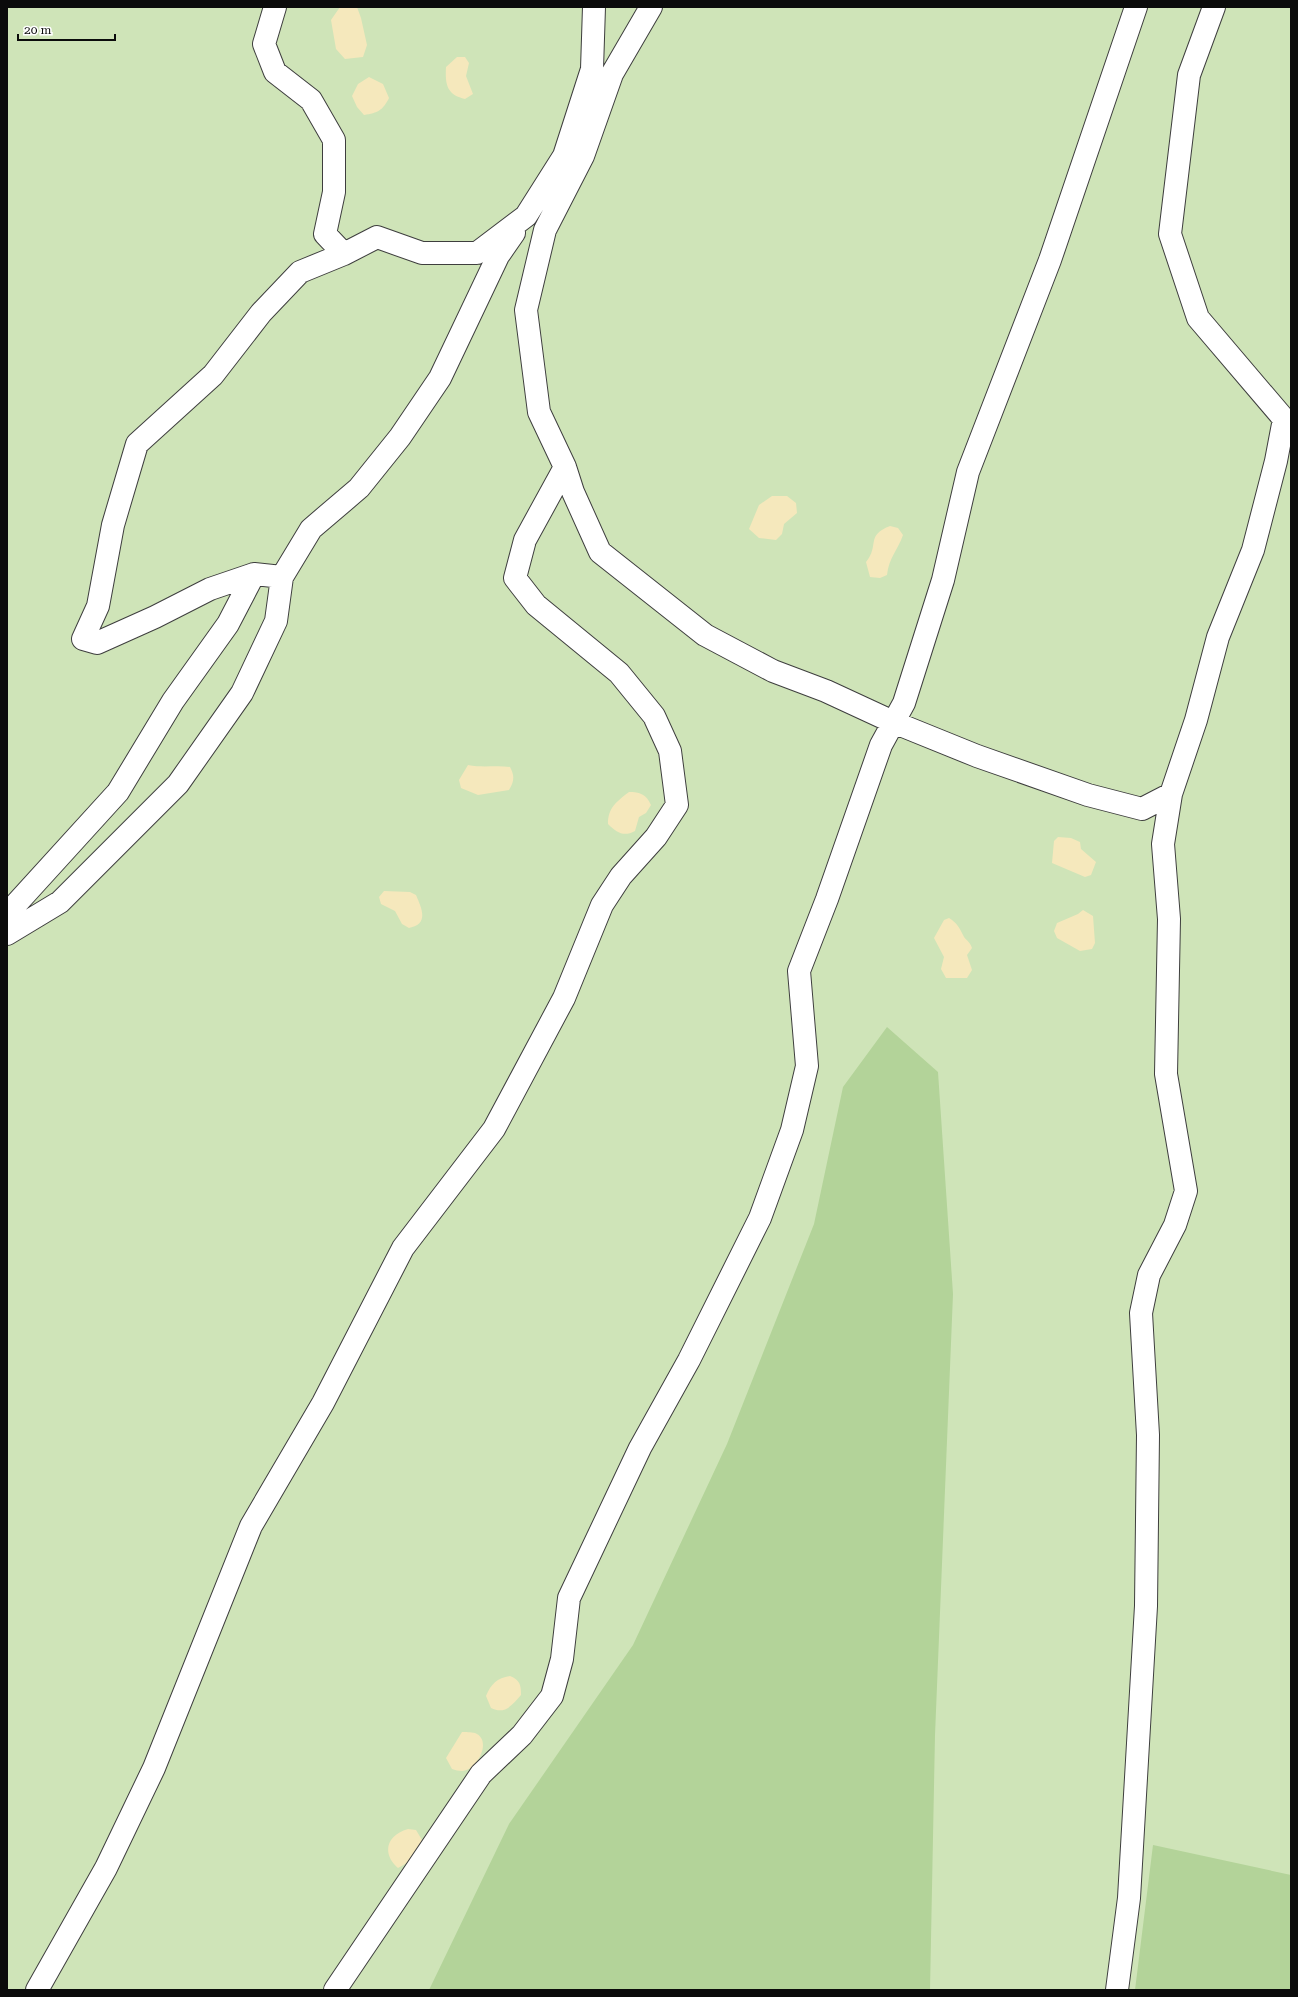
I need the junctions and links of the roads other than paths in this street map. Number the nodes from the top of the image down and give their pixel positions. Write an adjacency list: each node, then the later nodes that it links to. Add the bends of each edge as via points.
1 (275, 7): 7 (lane, via 264,44 276,72 311,100 334,140 334,192 325,234)
2 (594, 7): 6 (lane, via 592,69 572,134 564,156)
3 (651, 7): 9 (lane, via 612,74 583,156 545,230 526,310 539,412)
4 (1136, 7): 12 (lane, via 1050,260 968,472 943,580 904,703)
5 (1214, 7): 8 (lane, via 1190,75 1170,234 1198,318)
6 (526, 216): 7 (lane, via 477,253 422,252 377,237); 11 (lane, via 498,256 440,378 400,437 359,488 311,529)
7 (344, 254): 10 (lane, via 300,272 261,313 213,375 136,444 113,525 98,606 83,639 97,643 210,589)
8 (1288, 417): 13 (lane, via 1253,550 1218,637 1196,720)
9 (565, 467): 12 (lane, via 573,492 600,552 656,598 706,635 766,667 826,690); 16 (lane, via 524,540 515,578 536,605 619,673 654,716 670,751 677,805 656,837 621,876 602,904 564,998 494,1129 403,1248 322,1403 251,1526 154,1768 106,1868)
10 (254, 574): 11 (lane); 14 (lane, via 228,624 173,701 118,792)
11 (282, 577): 15 (lane, via 276,621 242,693 178,784 60,902)
12 (893, 722): 13 (lane, via 1088,796 1142,809); 17 (lane, via 881,745 799,971 807,1066 792,1130 760,1218 689,1360 640,1448 569,1598 562,1660 552,1696 522,1735 481,1774)
13 (1170, 794): 18 (lane, via 1163,844 1169,919 1166,1074 1186,1191 1175,1225 1149,1275 1141,1313 1148,1436 1146,1606 1129,1898)
14 (7, 914)
15 (7, 934)
16 (38, 1990)
17 (335, 1990)
18 (1117, 1990)

